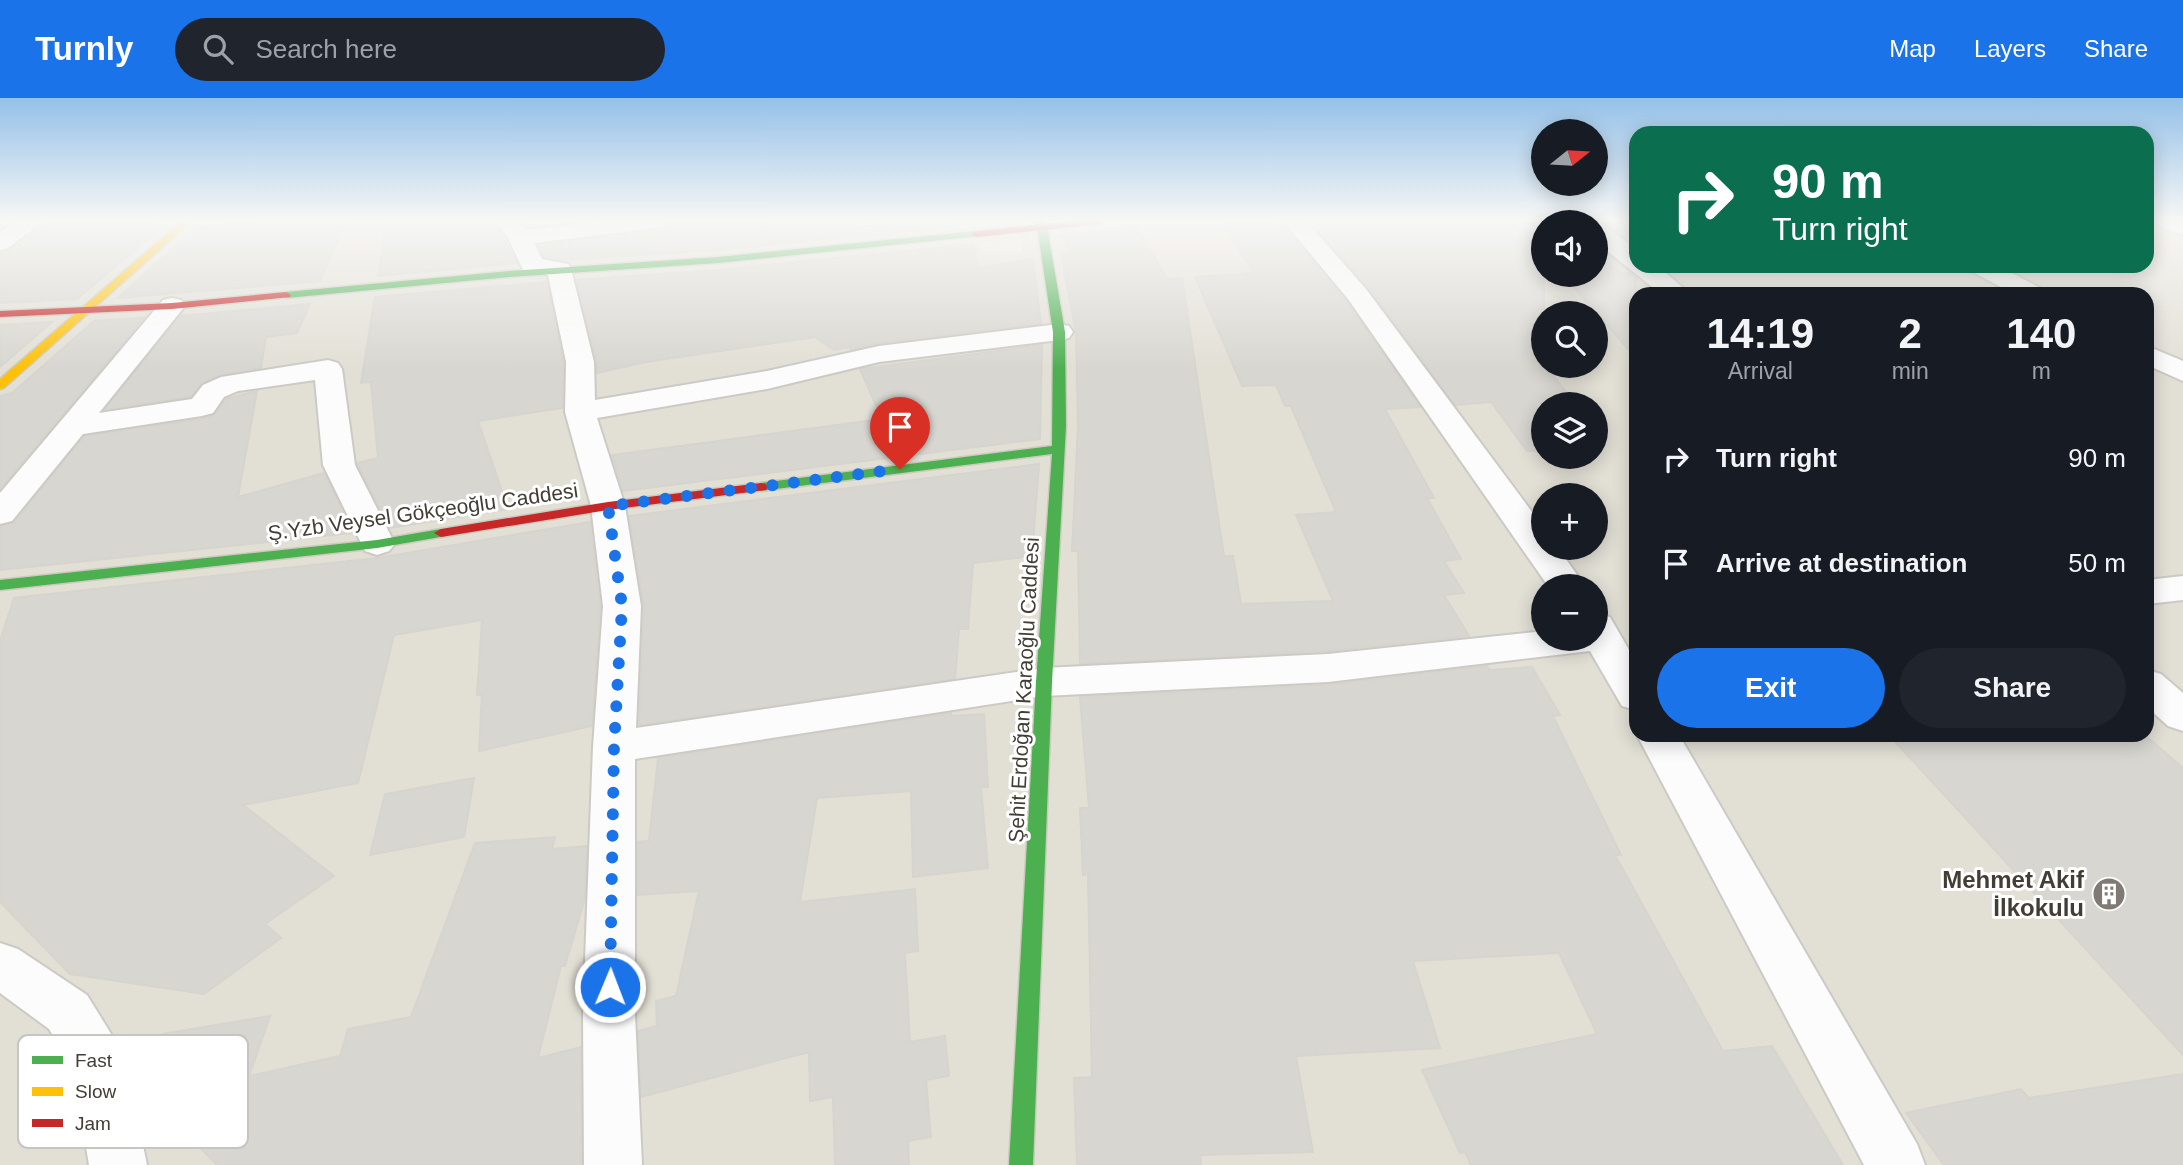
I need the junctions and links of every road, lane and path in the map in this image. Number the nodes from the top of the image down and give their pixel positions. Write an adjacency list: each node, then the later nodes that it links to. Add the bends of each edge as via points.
1 (130, 271): 11 (street)
2 (540, 271): 10 (street)
3 (559, 271): 17 (street, via 580,362)
4 (1048, 271): 13 (street, Şehit Erdoğan Karaoğlu Caddesi)
5 (1337, 271): 23 (street)
6 (1651, 273): 8 (street)
7 (1994, 273): 9 (street)
8 (1668, 287)
9 (2020, 287)
10 (172, 306): 11 (street); 18 (street)
11 (84, 311): 12 (street); 16 (street)
12 (0, 314)
13 (1059, 332): 17 (street, via 879,354 767,380); 19 (street, Şehit Erdoğan Karaoğlu Caddesi)
14 (2154, 358): 15 (street)
15 (2183, 372)
16 (0, 386)
17 (580, 412): 20 (street)
18 (74, 426): 21 (street); 22 (street, via 202,407 213,391 231,383 328,369 339,465)
19 (1059, 449): 20 (street, Ş.Yzb Veysel Gökçeoğlu Caddesi); 29 (street, Şehit Erdoğan Karaoğlu Caddesi)
20 (608, 506): 22 (street, Ş.Yzb Veysel Gökçeoğlu Caddesi); 34 (street, via 622,606)
21 (0, 514)
22 (377, 544): 24 (street, Ş.Yzb Veysel Gökçeoğlu Caddesi)
23 (1558, 574)
24 (0, 585)
25 (2183, 588): 26 (street)
26 (2154, 591)
27 (1608, 643): 30 (street)
28 (1531, 644): 29 (street, via 1328,668)
29 (1044, 682): 34 (street); 38 (street, Şehit Erdoğan Karaoğlu Caddesi)
30 (1629, 683)
31 (2154, 690): 32 (street)
32 (2183, 716)
33 (1662, 742): 39 (street)
34 (614, 747): 37 (street, via 609,1014)
35 (0, 965): 36 (street, via 68,1012)
36 (82, 1035)
37 (613, 1165)
38 (1021, 1165)
39 (1896, 1165)

